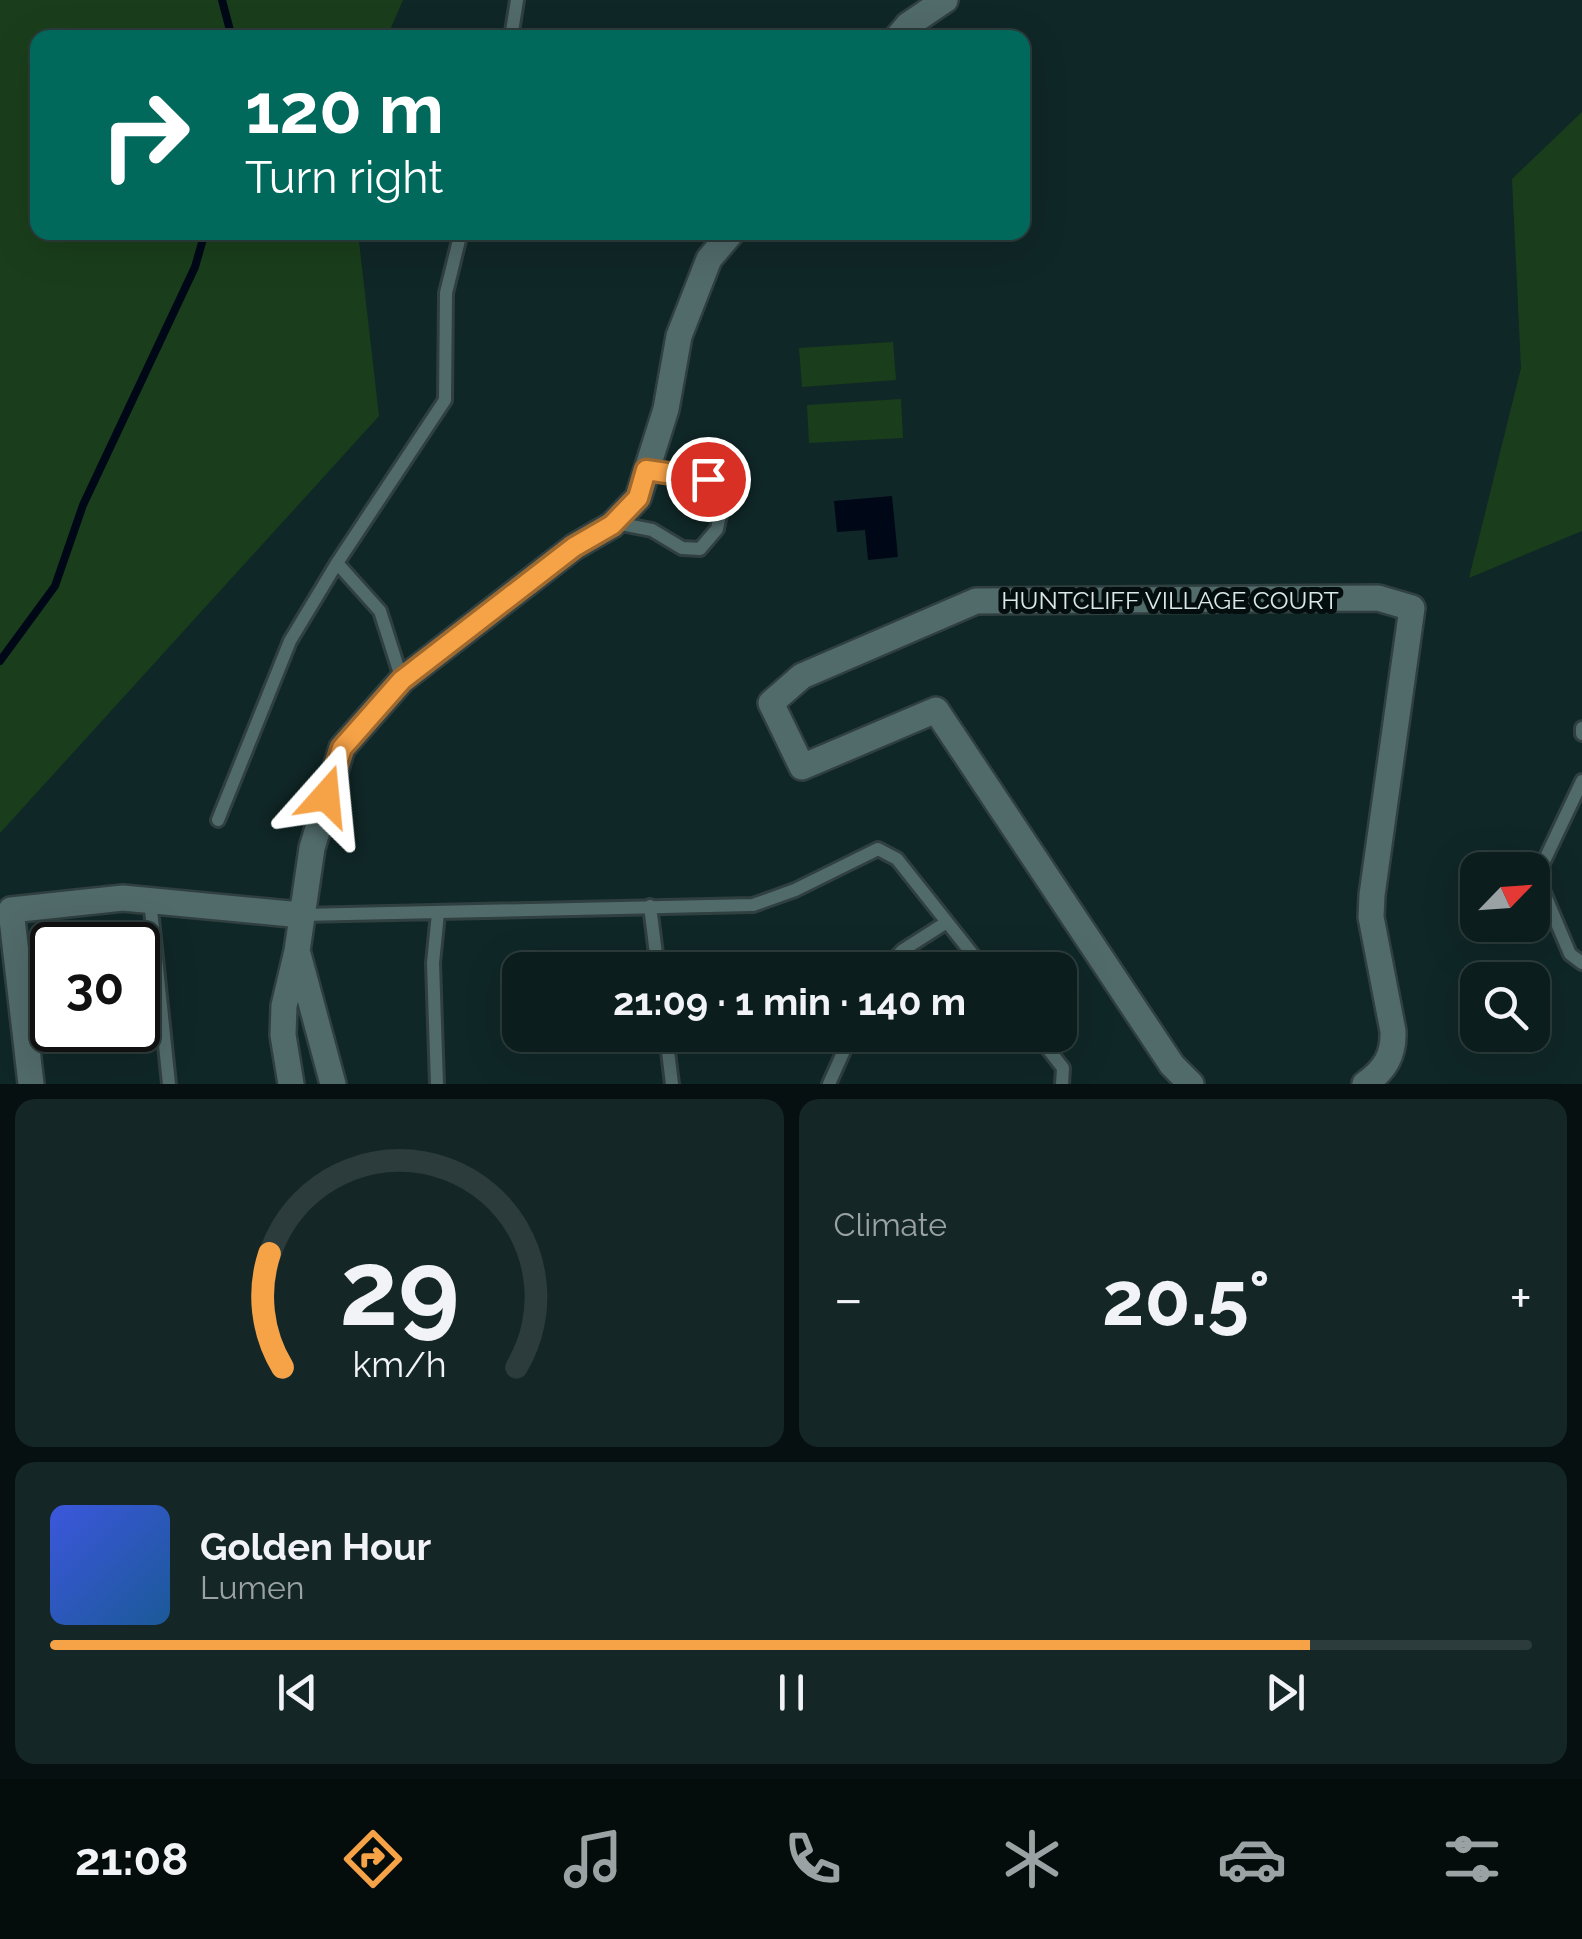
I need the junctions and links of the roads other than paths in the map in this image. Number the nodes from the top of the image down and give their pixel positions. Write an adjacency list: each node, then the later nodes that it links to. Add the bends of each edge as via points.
1 (517, 0): 3 (lane)
2 (946, 0): 4 (street)
3 (512, 30)
4 (904, 30)
5 (459, 240): 9 (lane, via 446,293 445,400)
6 (725, 240): 7 (street, via 709,259 679,336)
7 (646, 470): 8 (street, via 638,498); 8 (lane, via 708,479 722,501 718,528 700,549 682,548 652,530)
8 (614, 522): 10 (street)
9 (337, 563): 10 (lane, via 380,612); 12 (lane, via 290,641)
10 (402, 680): 16 (street, via 342,748 312,848)
11 (1582, 781): 22 (lane, via 1536,876 1570,954)
12 (218, 820)
13 (150, 900): 16 (street); 26 (street, via 11,910); 27 (lane)
14 (650, 906): 15 (lane); 17 (lane, via 752,904 878,849 897,859); 19 (lane)
15 (438, 913): 16 (lane); 30 (lane)
16 (301, 915): 18 (street)
17 (947, 922): 20 (lane); 21 (lane)
18 (297, 951): 28 (street, via 284,1006); 29 (street)
19 (656, 952)
20 (901, 952)
21 (971, 952)
22 (1582, 963)
23 (668, 1052): 31 (lane)
24 (843, 1052): 32 (lane)
25 (1050, 1052): 33 (lane, via 1063,1068)
26 (31, 1084)
27 (169, 1084)
28 (291, 1084)
29 (333, 1084)
30 (436, 1084)
31 (672, 1084)
32 (829, 1084)
33 (1062, 1084)
34 (1190, 1084): 35 (street, HUNTCLIFF VILLAGE COURT, via 936,710 802,768 771,703 802,676 976,601 1378,598 1412,608 1372,906 1394,1048)
35 (1365, 1084)

